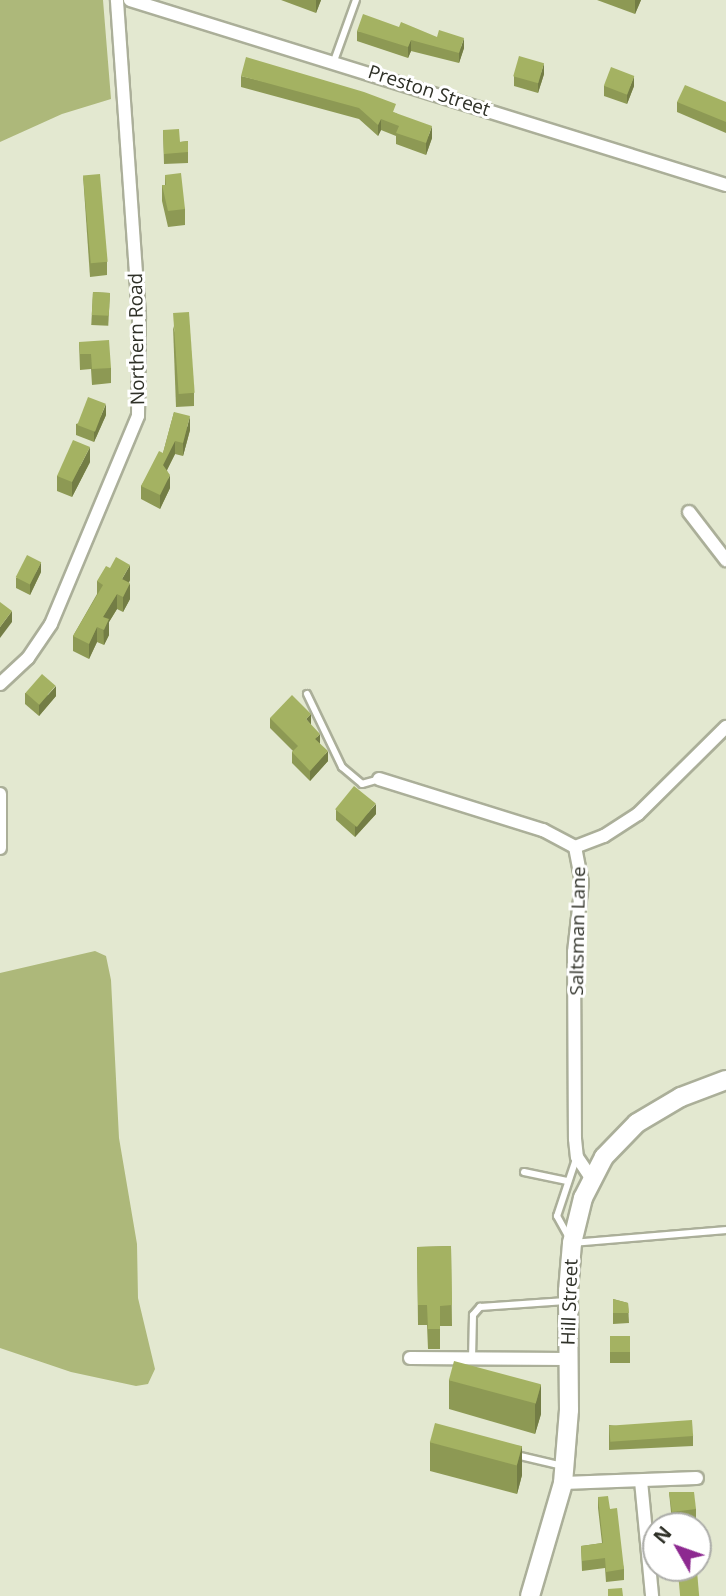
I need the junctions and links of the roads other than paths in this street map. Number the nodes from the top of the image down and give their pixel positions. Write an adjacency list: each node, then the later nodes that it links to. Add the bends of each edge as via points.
1 (117, 0): 8 (street, Northern Road, via 139,316 138,416 51,624 28,659)
2 (130, 0): 4 (street, Preston Street)
3 (356, 0): 4 (lane)
4 (334, 61): 5 (street, Preston Street)
5 (726, 185)
6 (689, 512): 7 (street)
7 (726, 560)
8 (0, 684)
9 (307, 694): 11 (lane, via 342,767 362,784)
10 (726, 727): 13 (street, via 638,814 604,836)
11 (379, 779): 13 (street, Saltsman Lane, via 543,830)
12 (0, 794): 14 (street)
13 (575, 847): 16 (street, Saltsman Lane, via 582,882 575,952)
14 (0, 848)
15 (726, 1080): 18 (street, Hill Street, via 681,1097 637,1123 604,1157)
16 (578, 1157): 18 (street); 19 (lane)
17 (524, 1172): 19 (lane)
18 (592, 1178): 21 (street, Hill Street)
19 (567, 1181): 21 (lane, via 557,1216)
20 (726, 1230): 21 (lane)
21 (572, 1244): 22 (street, Hill Street)
22 (568, 1301): 24 (lane, via 480,1307 472,1315); 25 (street, Hill Street)
23 (410, 1358): 24 (street)
24 (472, 1359): 25 (street)
25 (568, 1359): 27 (street, Hill Street)
26 (507, 1452): 27 (lane)
27 (564, 1474): 29 (street); 30 (street, Hill Street)
28 (697, 1478): 29 (street)
29 (641, 1481): 31 (street)
30 (530, 1596)
31 (652, 1596)

